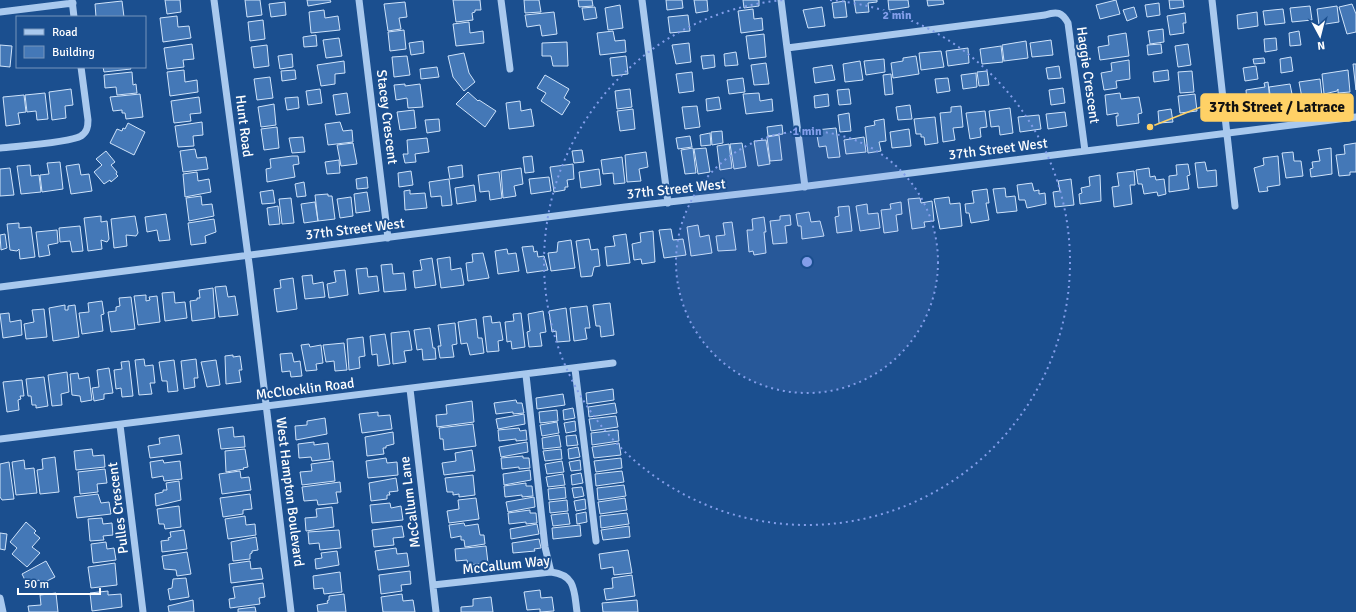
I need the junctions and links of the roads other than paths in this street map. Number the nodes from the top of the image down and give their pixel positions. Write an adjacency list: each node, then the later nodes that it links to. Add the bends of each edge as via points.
1 (214, 0): 21 (street, Hunt Road)
2 (359, 0): 20 (street, Stacey Crescent)
3 (501, 0): 12 (street)
4 (642, 0): 18 (street)
5 (780, 0): 10 (street)
6 (1212, 0): 14 (street)
7 (72, 1): 8 (street); 9 (street)
8 (0, 12)
9 (74, 16)
10 (787, 48): 16 (street, Haggie Crescent, via 1056,12 1064,15 1068,23); 17 (street)
11 (81, 68): 15 (street, via 88,120 85,133 72,139)
12 (510, 69)
13 (1356, 118): 14 (street, 37th Street West)
14 (1227, 134): 16 (street, 37th Street West); 19 (street)
15 (0, 148)
16 (1086, 152): 17 (street, 37th Street West)
17 (805, 187): 18 (street, 37th Street West)
18 (668, 203): 20 (street, 37th Street West)
19 (1236, 206)
20 (388, 238): 21 (street, 37th Street West)
21 (247, 256): 22 (street, 37th Street West); 27 (street, West Hampton Boulevard)
22 (0, 287)
23 (613, 364): 24 (street, McClocklin Road)
24 (574, 369): 25 (street, McClocklin Road); 30 (street)
25 (526, 375): 26 (street, McClocklin Road); 31 (street)
26 (410, 389): 27 (street, McClocklin Road); 32 (street, McCallum Lane)
27 (266, 407): 28 (street, McClocklin Road); 36 (street, West Hampton Boulevard)
28 (120, 425): 29 (street, McClocklin Road); 35 (street, Pulles Crescent)
29 (0, 439)
30 (596, 541)
31 (551, 572): 32 (street, McCallum Way); 38 (street, McCallum Way, via 567,576 572,584)
32 (433, 585): 37 (street, McCallum Lane)
33 (0, 598): 34 (street)
34 (3, 612)
35 (143, 612)
36 (291, 612)
37 (436, 612)
38 (577, 612)

